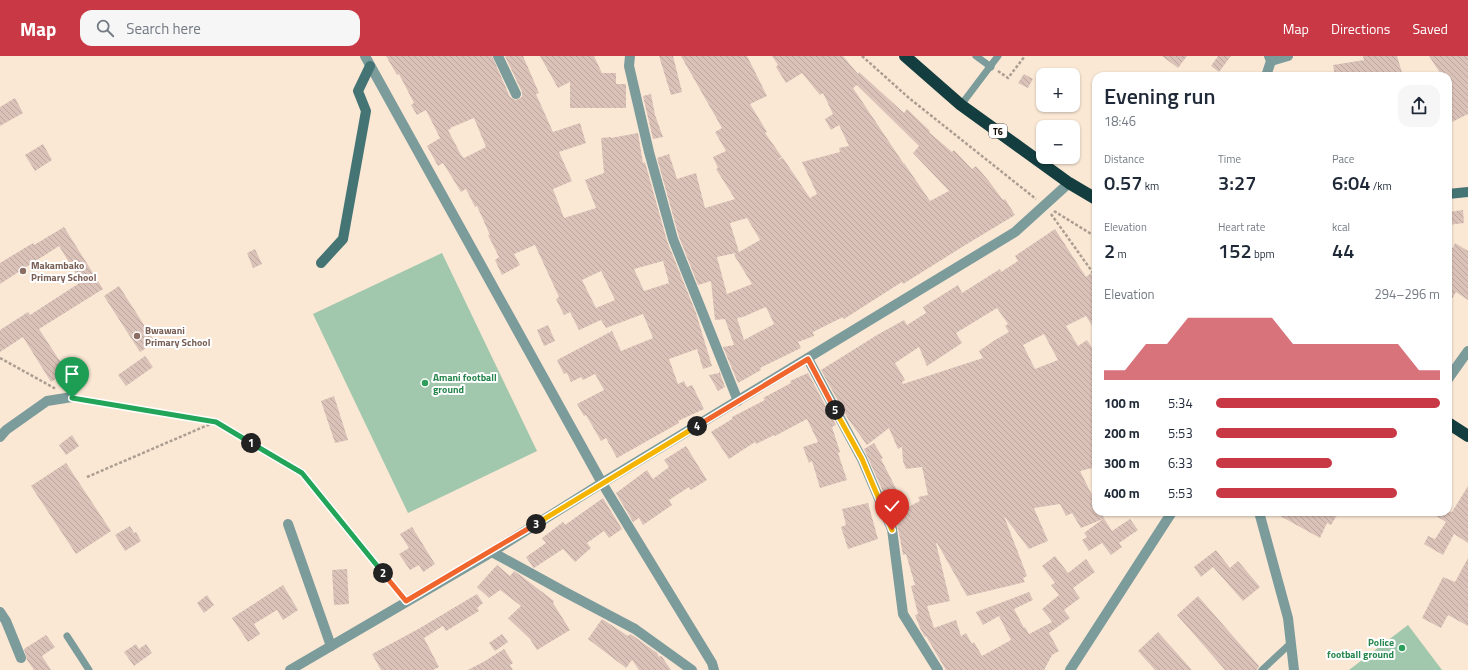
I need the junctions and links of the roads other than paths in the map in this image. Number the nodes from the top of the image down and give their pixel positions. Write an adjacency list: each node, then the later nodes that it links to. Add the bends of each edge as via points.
1 (365, 56): 9 (street)
2 (498, 56): 12 (street)
3 (630, 56): 23 (street, via 629,66 649,152 673,238)
4 (905, 56): 13 (highway, T6)
5 (976, 56): 10 (lane)
6 (998, 56): 10 (lane)
7 (1288, 56): 8 (street)
8 (1270, 58): 11 (street)
9 (370, 66): 18 (street, via 358,90 366,111 343,239); 27 (street)
10 (991, 67): 13 (lane)
11 (1267, 72)
12 (516, 94)
13 (961, 105): 14 (highway, T6)
14 (1069, 183): 17 (highway, T6); 20 (street, via 1015,232)
15 (1468, 192): 16 (street)
16 (1452, 194)
17 (1092, 197)
18 (321, 264)
19 (1468, 351): 21 (street)
20 (808, 359): 23 (street); 42 (street, via 862,459 892,530 903,614)
21 (1452, 373)
22 (72, 398): 26 (street, via 47,401)
23 (738, 401): 27 (street)
24 (1452, 426): 25 (highway)
25 (1468, 436)
26 (0, 437)
27 (602, 483): 31 (street); 41 (street)
28 (1169, 516): 43 (street)
29 (1260, 516): 34 (street, via 1288,618)
30 (288, 524): 35 (street)
31 (492, 552): 35 (street); 40 (street, via 635,629)
32 (0, 612): 36 (street)
33 (68, 636): 38 (lane)
34 (1291, 643): 44 (lane); 45 (street)
35 (331, 646): 37 (street)
36 (21, 658)
37 (300, 667): 39 (street)
38 (89, 670)
39 (290, 670)
40 (692, 670)
41 (714, 670)
42 (938, 670)
43 (1070, 670)
44 (1262, 670)
45 (1294, 670)

